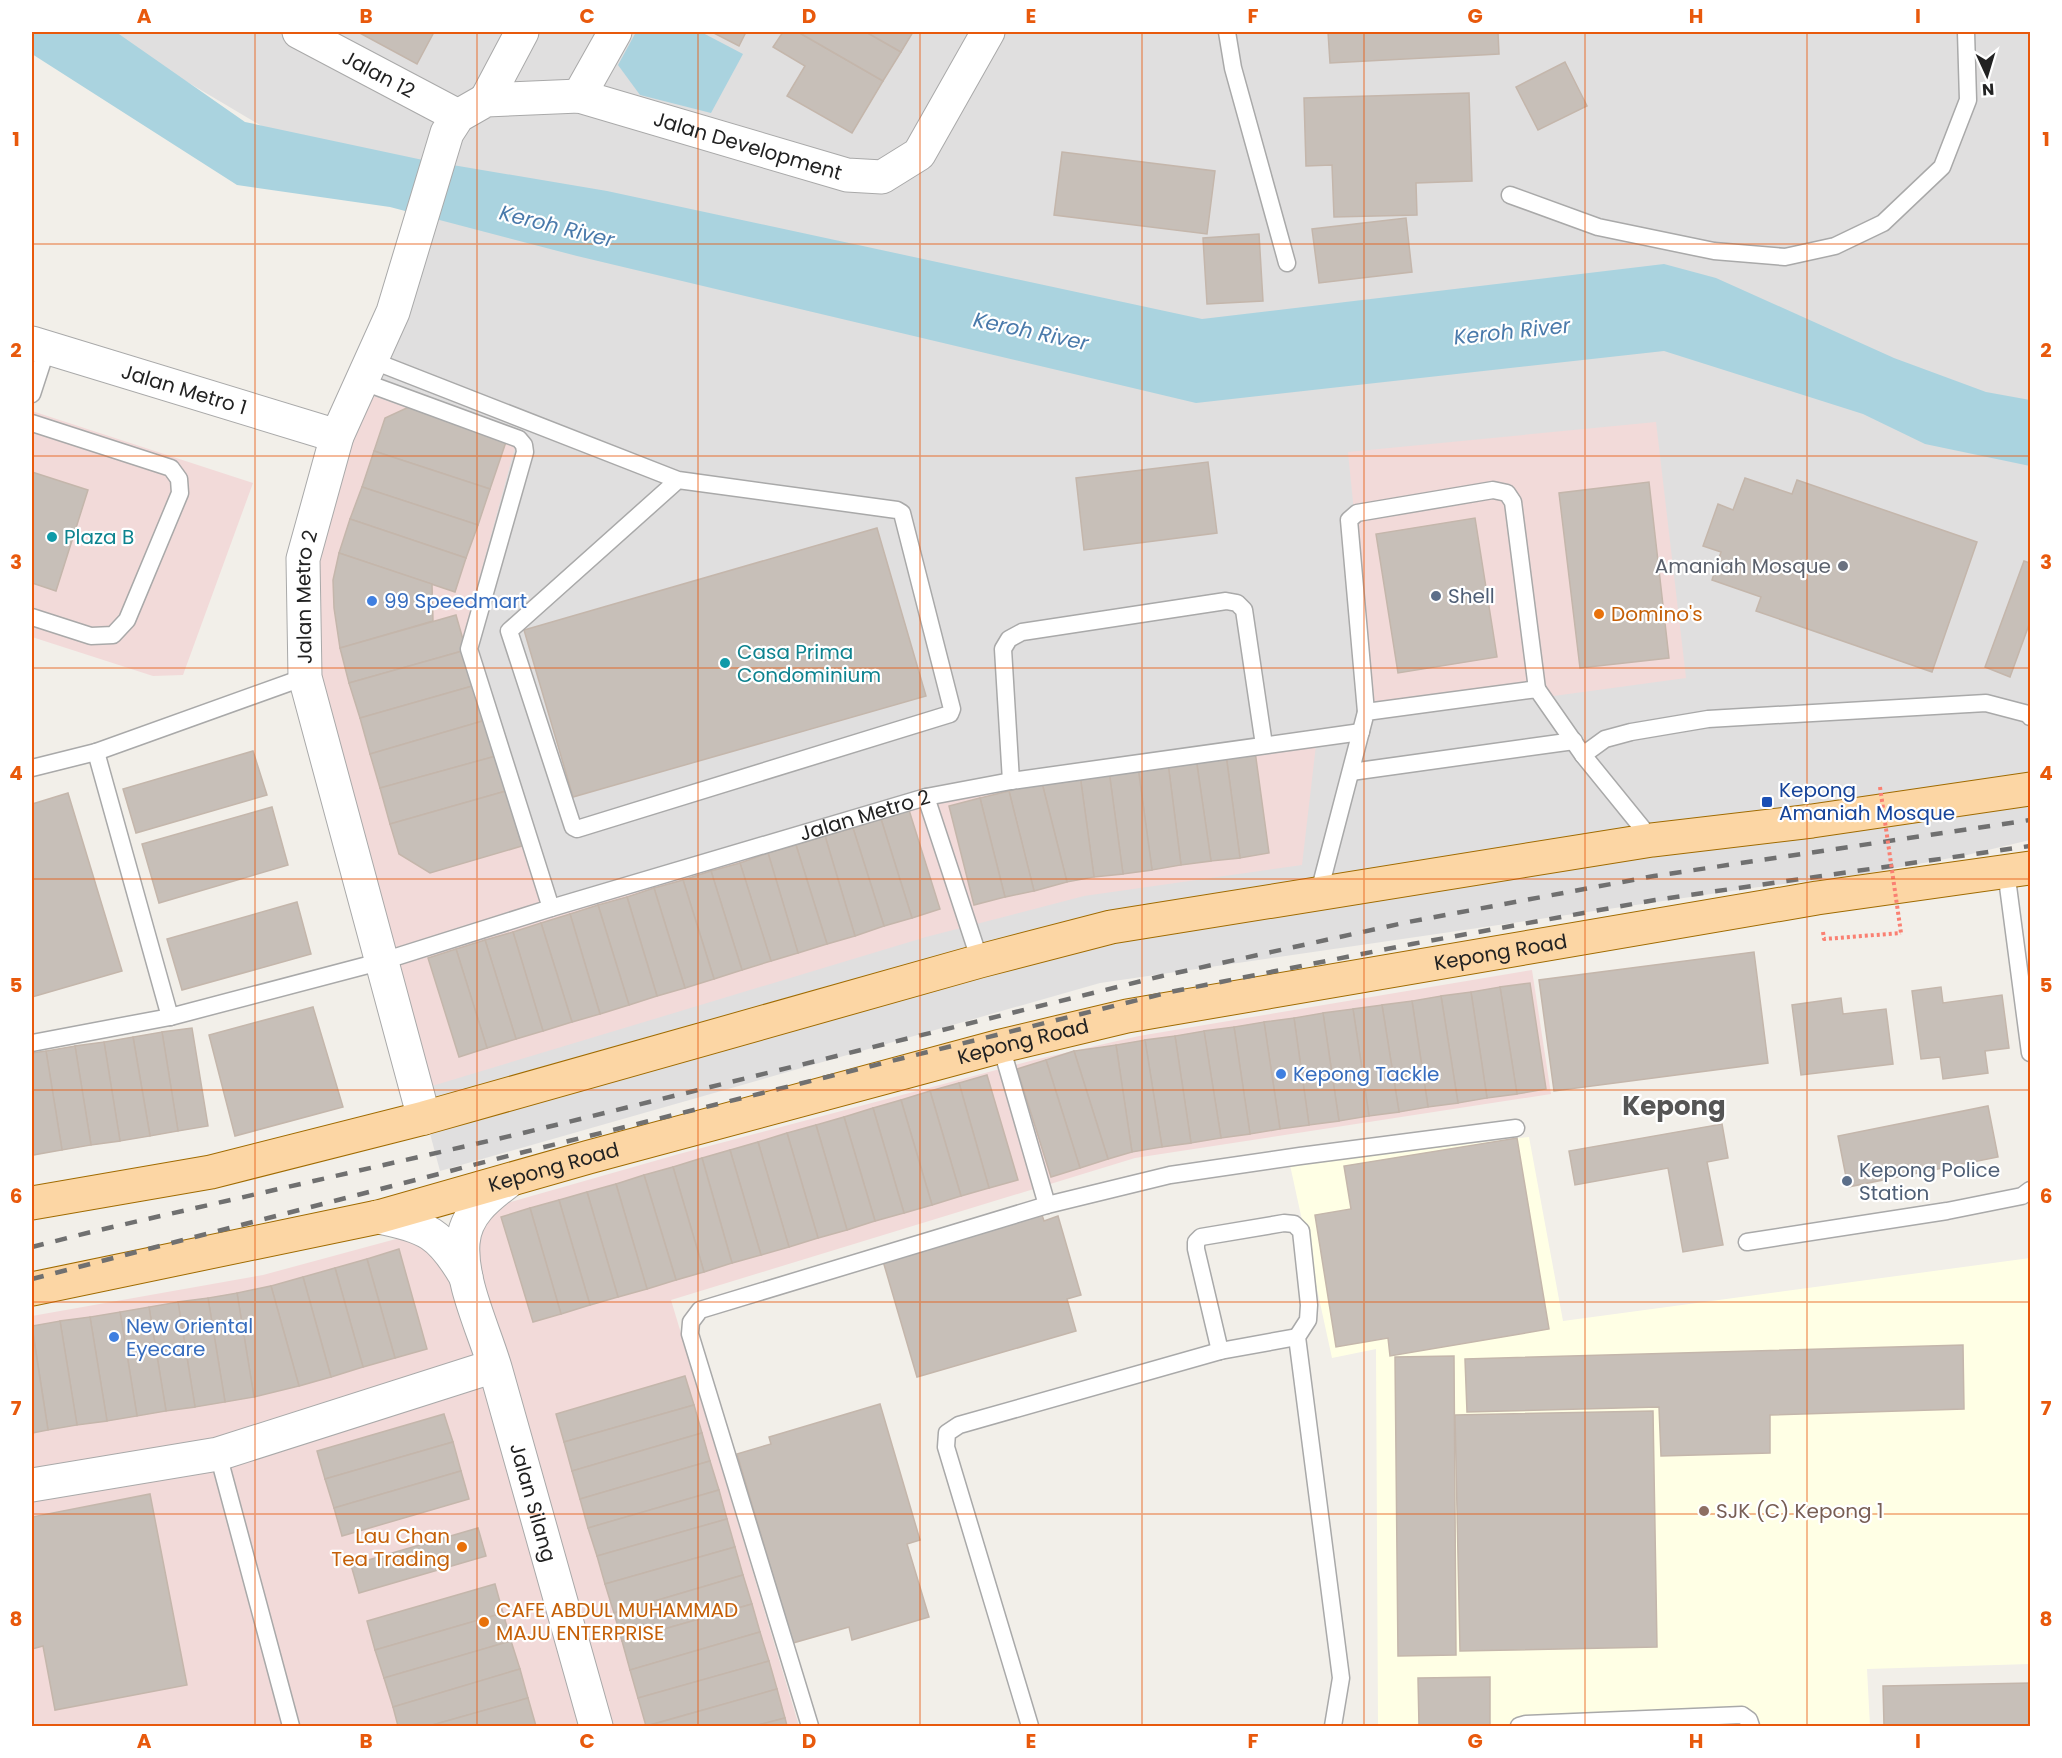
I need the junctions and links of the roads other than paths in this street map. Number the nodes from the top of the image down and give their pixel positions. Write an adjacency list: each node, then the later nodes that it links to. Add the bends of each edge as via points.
1 (299, 32): 9 (street, Jalan 12)
2 (522, 32): 8 (street)
3 (615, 32): 7 (street)
4 (988, 32): 7 (street, Jalan Development, via 919,154 882,177 847,175)
5 (1227, 32): 11 (lane, via 1233,68)
6 (1966, 32): 10 (lane, via 1968,100 1941,167 1883,223 1835,246 1785,257 1714,251 1598,227)
7 (579, 96): 8 (street, Jalan Development)
8 (486, 100): 9 (street, Jalan Development)
9 (453, 124): 13 (street, Jalan Metro 2, via 393,312)
10 (1510, 195)
11 (1287, 263)
12 (39, 345): 14 (lane); 16 (street, Jalan Metro 1)
13 (366, 370): 16 (street, Jalan Metro 2); 17 (lane); 35 (lane, via 519,439 524,445 469,649)
14 (32, 394)
15 (32, 423): 18 (lane, via 171,468 179,479 180,493 127,620 113,635 91,636)
16 (337, 436): 19 (street, Jalan Metro 2, via 303,560)
17 (678, 480): 17 (lane, via 900,511 952,709 950,714 577,829 573,827 509,631)
18 (32, 617)
19 (305, 676): 26 (lane); 37 (street, Jalan Metro 2)
20 (1537, 689): 21 (lane); 21 (lane, via 1513,502 1507,493 1493,490 1357,513 1349,520); 25 (lane)
21 (1366, 712): 23 (lane)
22 (2031, 717): 25 (lane, via 1986,703 1708,719 1630,732)
23 (1360, 732): 24 (lane, Jalan Metro 2); 28 (lane)
24 (1264, 745): 29 (lane, Jalan Metro 2); 29 (lane, via 1244,610 1237,603 1226,601 1022,632 1009,639 1002,649)
25 (1579, 748): 28 (lane); 32 (lane)
26 (96, 752): 27 (lane); 39 (lane)
27 (32, 768)
28 (1351, 772): 34 (lane)
29 (1011, 781): 31 (lane, Jalan Metro 2)
30 (2031, 789): 32 (main road, via 1801,823)
31 (926, 797): 35 (lane, Jalan Metro 2); 38 (lane)
32 (1652, 840): 34 (main road)
33 (2018, 870): 36 (lane); 41 (main road, Kepong Road, via 1817,898 1138,1014)
34 (1318, 892): 38 (main road, via 1111,927)
35 (551, 908): 37 (lane, Jalan Metro 2)
36 (2023, 950): 42 (lane)
37 (383, 961): 39 (lane, Jalan Metro 2); 43 (street, Jalan Metro 2)
38 (980, 961): 43 (main road)
39 (170, 1017): 40 (lane, Jalan Metro 2)
40 (32, 1042)
41 (1001, 1046): 45 (main road, Kepong Road); 48 (lane)
42 (2031, 1053)
43 (424, 1118): 47 (main road, via 211,1172)
44 (1516, 1128): 48 (lane, via 1170,1175)
45 (510, 1180): 49 (main road, Kepong Road); 51 (street, Jalan Silang, via 483,1202 467,1222 463,1243)
46 (2031, 1190): 50 (lane, via 2022,1196 1947,1211)
47 (32, 1203)
48 (1047, 1205): 60 (lane, via 699,1310 691,1322 690,1334)
49 (378, 1217): 51 (street, Jalan Silang, via 408,1222 433,1235 450,1250); 52 (main road, Kepong Road)
50 (1747, 1242)
51 (466, 1278): 55 (street, Jalan Silang)
52 (32, 1289)
53 (1297, 1338): 54 (lane); 54 (lane, via 1308,1320 1309,1305 1300,1231 1294,1224 1284,1223 1201,1237 1196,1242); 62 (lane, via 1341,1678)
54 (1220, 1351): 61 (lane, via 959,1425 947,1433 946,1447)
55 (494, 1366): 56 (street); 59 (street, Jalan Silang)
56 (218, 1454): 57 (street); 58 (lane)
57 (32, 1485)
58 (291, 1726)
59 (596, 1726)
60 (810, 1726)
61 (1030, 1726)
62 (1333, 1726)
63 (1519, 1726): 64 (lane, via 1742,1715)
64 (1751, 1726)

